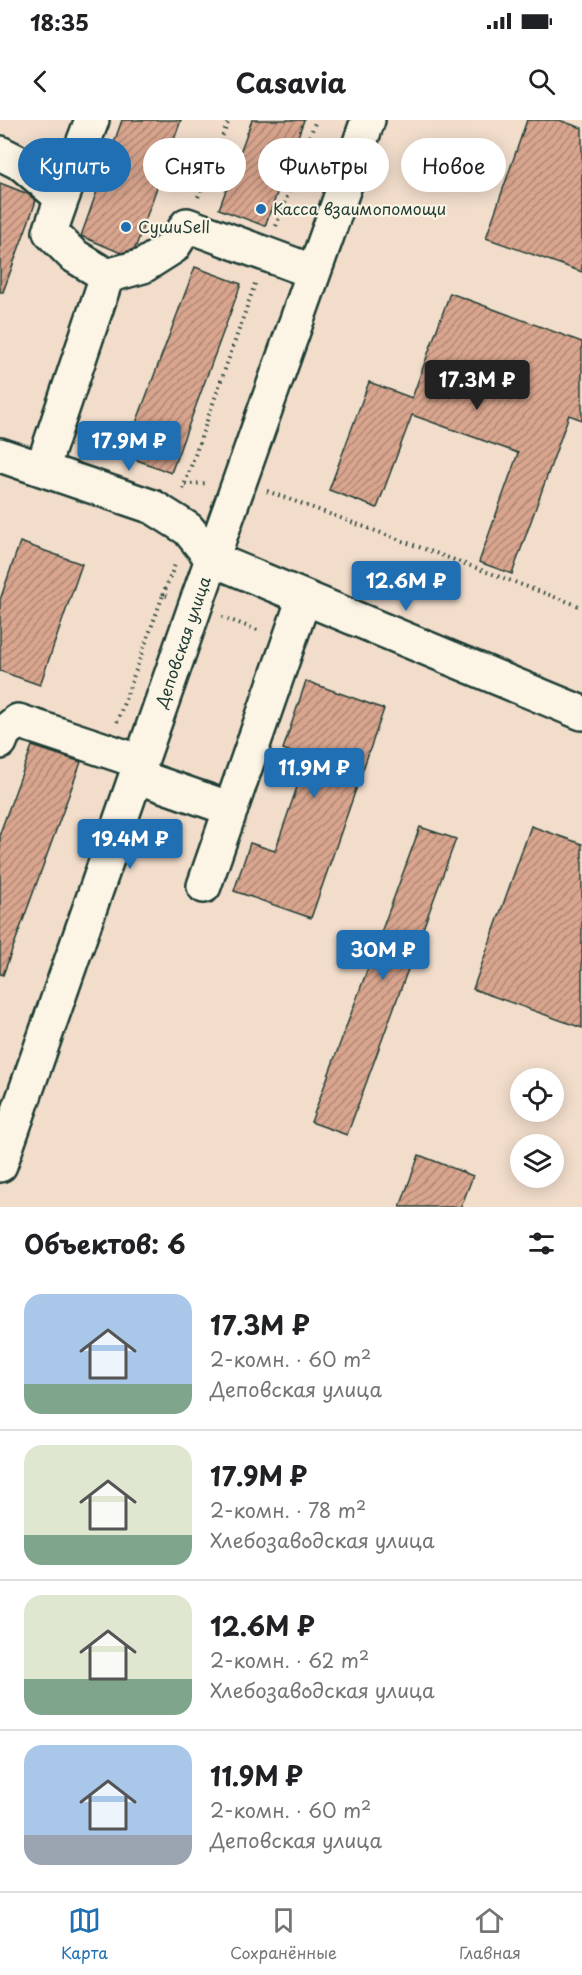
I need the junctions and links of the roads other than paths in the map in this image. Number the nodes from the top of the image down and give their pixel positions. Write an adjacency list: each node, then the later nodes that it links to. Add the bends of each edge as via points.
1 (92, 120): 4 (street)
2 (368, 120): 5 (street, Деповская улица)
3 (0, 153): 4 (street, via 22,164)
4 (62, 198): 6 (street, via 50,232 73,255)
5 (314, 272): 6 (street, via 187,225 173,247 143,266); 9 (street, Деповская улица)
6 (107, 276): 8 (street)
7 (0, 455): 8 (street)
8 (42, 469): 9 (street, via 172,517 188,529)
9 (212, 559): 10 (street); 13 (street, Деповская улица)
10 (304, 598): 11 (street); 14 (street)
11 (582, 713)
12 (0, 742): 13 (street, via 4,732 18,721)
13 (138, 769): 14 (street); 16 (street, Деповская улица)
14 (231, 809): 15 (street)
15 (204, 886)
16 (5, 1132): 17 (street, Деповская улица)
17 (0, 1165)

